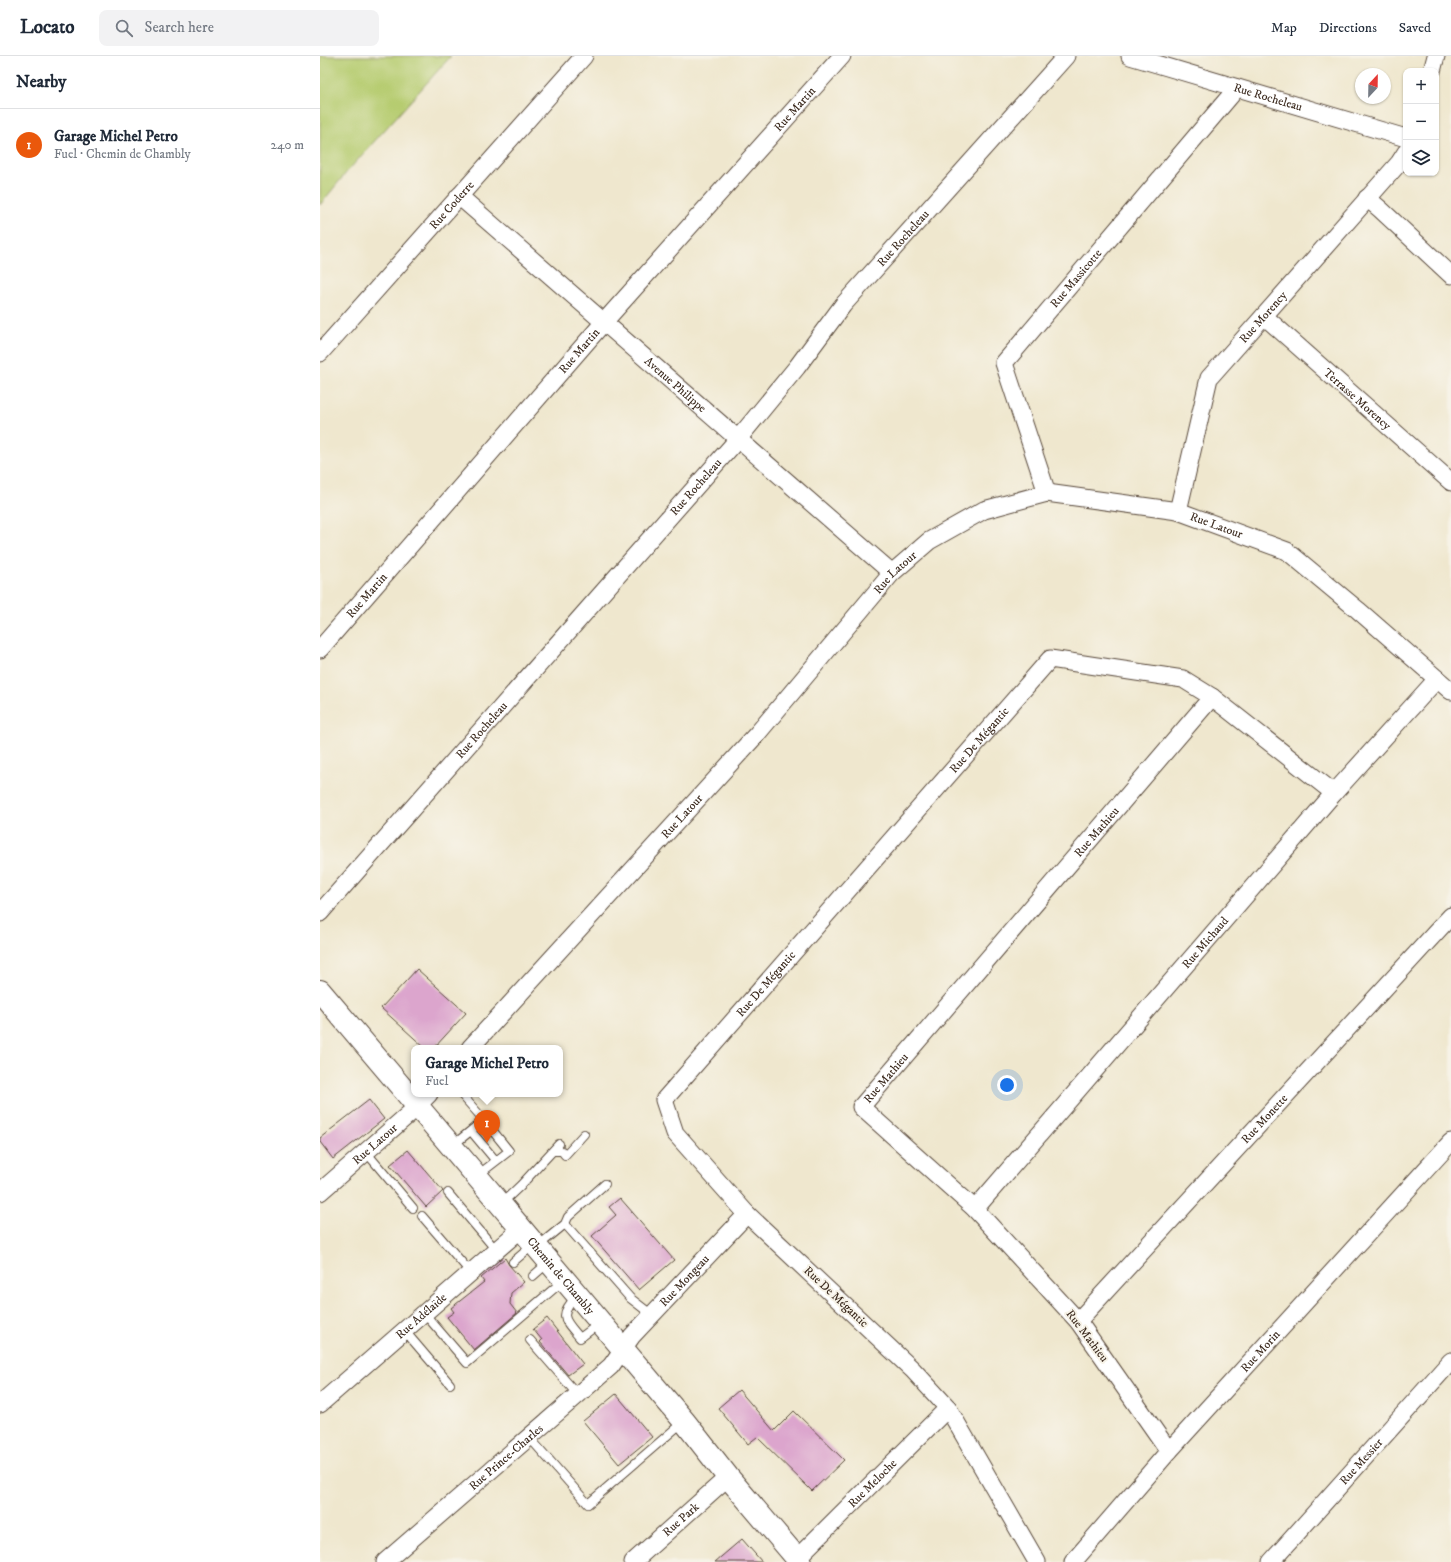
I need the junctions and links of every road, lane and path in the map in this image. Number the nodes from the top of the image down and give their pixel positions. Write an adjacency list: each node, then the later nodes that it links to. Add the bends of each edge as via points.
1 (584, 56): 10 (street, Rue Coderre)
2 (842, 56): 14 (street, Rue Martin)
3 (1066, 56): 16 (street, Rue Rocheleau, via 843,304 797,367)
4 (1130, 56): 7 (street, Rue Rocheleau)
5 (1436, 56): 6 (street)
6 (1433, 68)
7 (1237, 88): 8 (street, Rue Rocheleau); 18 (street, Rue Massicotte, via 1004,364)
8 (1403, 137)
9 (1403, 157): 11 (street, Rue Morency)
10 (459, 196): 14 (street, Avenue Philippe); 15 (street, Rue Coderre)
11 (1367, 198): 12 (street); 13 (street, Rue Morency)
12 (1451, 275)
13 (1264, 316): 17 (street, Terrasse Morency); 19 (street, Rue Morency, via 1209,378)
14 (604, 322): 16 (street, Avenue Philippe); 21 (street, Rue Martin)
15 (320, 353)
16 (738, 439): 20 (street, Avenue Philippe); 26 (street, Rue Rocheleau)
17 (1451, 482)
18 (1047, 493): 19 (street, Rue Latour); 20 (street, Rue Latour, via 984,510 929,541)
19 (1178, 511): 22 (street, Rue Latour, via 1287,551)
20 (892, 573): 29 (street, Rue Latour, via 757,734)
21 (320, 649)
22 (1437, 679): 23 (street, Rue Latour); 25 (street, Rue Michaud)
23 (1451, 691)
24 (1212, 697): 25 (street, Rue De Mégantic); 48 (street, Rue Mathieu, via 861,1107); 49 (street, Rue De Mégantic, via 1183,680 1050,659 664,1100 676,1133)
25 (1334, 794): 48 (street, Rue Michaud)
26 (320, 913)
27 (1451, 916): 60 (street, Rue Monette)
28 (320, 991): 30 (street, Chemin de Chambly)
29 (473, 1045)
30 (411, 1087)
31 (464, 1097): 33 (lane)
32 (423, 1100): 38 (street, Chemin de Chambly); 40 (street, Rue Latour)
33 (484, 1120): 34 (lane); 41 (lane, via 509,1151)
34 (471, 1131): 38 (lane); 41 (lane)
35 (584, 1134): 39 (lane, via 565,1155 562,1151)
36 (1451, 1142): 71 (street, Rue Morin)
37 (559, 1144): 39 (lane)
38 (452, 1146): 42 (street, Chemin de Chambly)
39 (553, 1151): 46 (lane)
40 (366, 1152): 44 (street, Rue Latour); 47 (lane)
41 (496, 1161): 42 (lane)
42 (478, 1176): 46 (street, Chemin de Chambly)
43 (605, 1184): 51 (lane, via 568,1217)
44 (320, 1192)
45 (448, 1193): 53 (lane)
46 (501, 1204): 52 (street, Chemin de Chambly)
47 (413, 1208)
48 (975, 1209): 60 (street, Rue Mathieu)
49 (747, 1214): 59 (street, Rue Mongeau); 68 (street, Rue De Mégantic, via 913,1370)
50 (422, 1216): 55 (lane)
51 (565, 1224): 52 (lane); 59 (lane, via 630,1298)
52 (536, 1245): 53 (street, Rue Adélaïde); 54 (lane); 56 (lane); 57 (street, Chemin de Chambly)
53 (496, 1250): 55 (street, Rue Adélaïde)
54 (513, 1262)
55 (471, 1273): 58 (street, Rue Adélaïde)
56 (533, 1276)
57 (571, 1288): 58 (lane, via 467,1363); 63 (street, Chemin de Chambly)
58 (424, 1313): 61 (street, Rue Adélaïde)
59 (652, 1315): 63 (street, Rue Mongeau, via 632,1336)
60 (1078, 1321): 71 (street, Rue Mathieu)
61 (404, 1330): 65 (lane); 67 (street, Rue Adélaïde)
62 (530, 1340): 66 (lane)
63 (624, 1349): 66 (street, Rue Prince-Charles, via 615,1362); 69 (street, Chemin de Chambly)
64 (1451, 1361): 78 (street, Rue Messier)
65 (450, 1384)
66 (578, 1395): 70 (street, Rue Prince-Charles)
67 (320, 1404)
68 (948, 1408): 73 (street, Rue Meloche); 76 (street, Rue De Mégantic)
69 (684, 1421): 70 (lane, via 588,1504); 72 (street, Chemin de Chambly)
70 (530, 1437): 74 (street, Rue Prince-Charles)
71 (1169, 1451): 77 (street, Rue Morin)
72 (728, 1477): 73 (street, Chemin de Chambly); 75 (street, Rue Park)
73 (798, 1560)
74 (385, 1562)
75 (633, 1562)
76 (1037, 1562)
77 (1073, 1562)
78 (1271, 1562)

